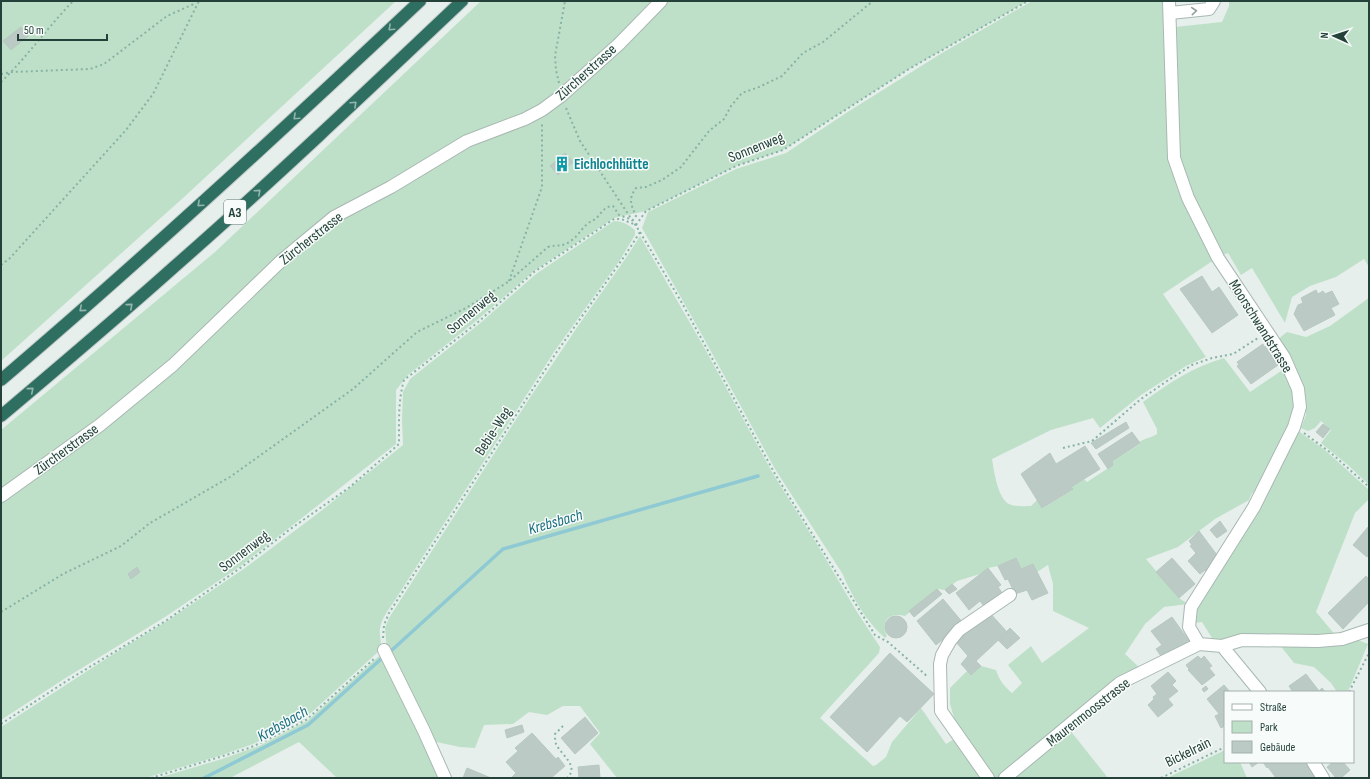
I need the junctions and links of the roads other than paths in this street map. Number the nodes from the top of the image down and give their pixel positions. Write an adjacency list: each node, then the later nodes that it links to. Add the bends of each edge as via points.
1 (420, 1): 6 (highway, A3, one-way to 6, via 202,203)
2 (462, 1): 7 (highway, A3, one-way to 2, via 233,214)
3 (661, 1): 8 (street, Zürcherstrasse, via 619,44 542,110 467,141 334,218 281,261 173,365 100,425)
4 (1214, 1): 5 (street, one-way to 4, via 1209,9)
5 (1169, 7): 11 (street, Moorschwandstrasse, via 1174,158 1188,198 1218,258 1284,357 1298,389 1300,407 1294,427 1254,508 1191,607 1189,627)
6 (1, 380)
7 (1, 416)
8 (1, 496)
9 (1010, 595): 17 (street, via 959,630 942,655 940,664 941,711)
10 (1369, 630): 12 (street, via 1342,639 1242,640)
11 (1199, 644): 12 (street); 18 (street, Maurenmoosstrasse, via 1120,683)
12 (1222, 646): 14 (street)
13 (384, 650): 16 (street)
14 (1259, 691)
15 (1314, 763): 19 (street)
16 (445, 778)
17 (988, 778)
18 (1005, 778)
19 (1323, 778)

